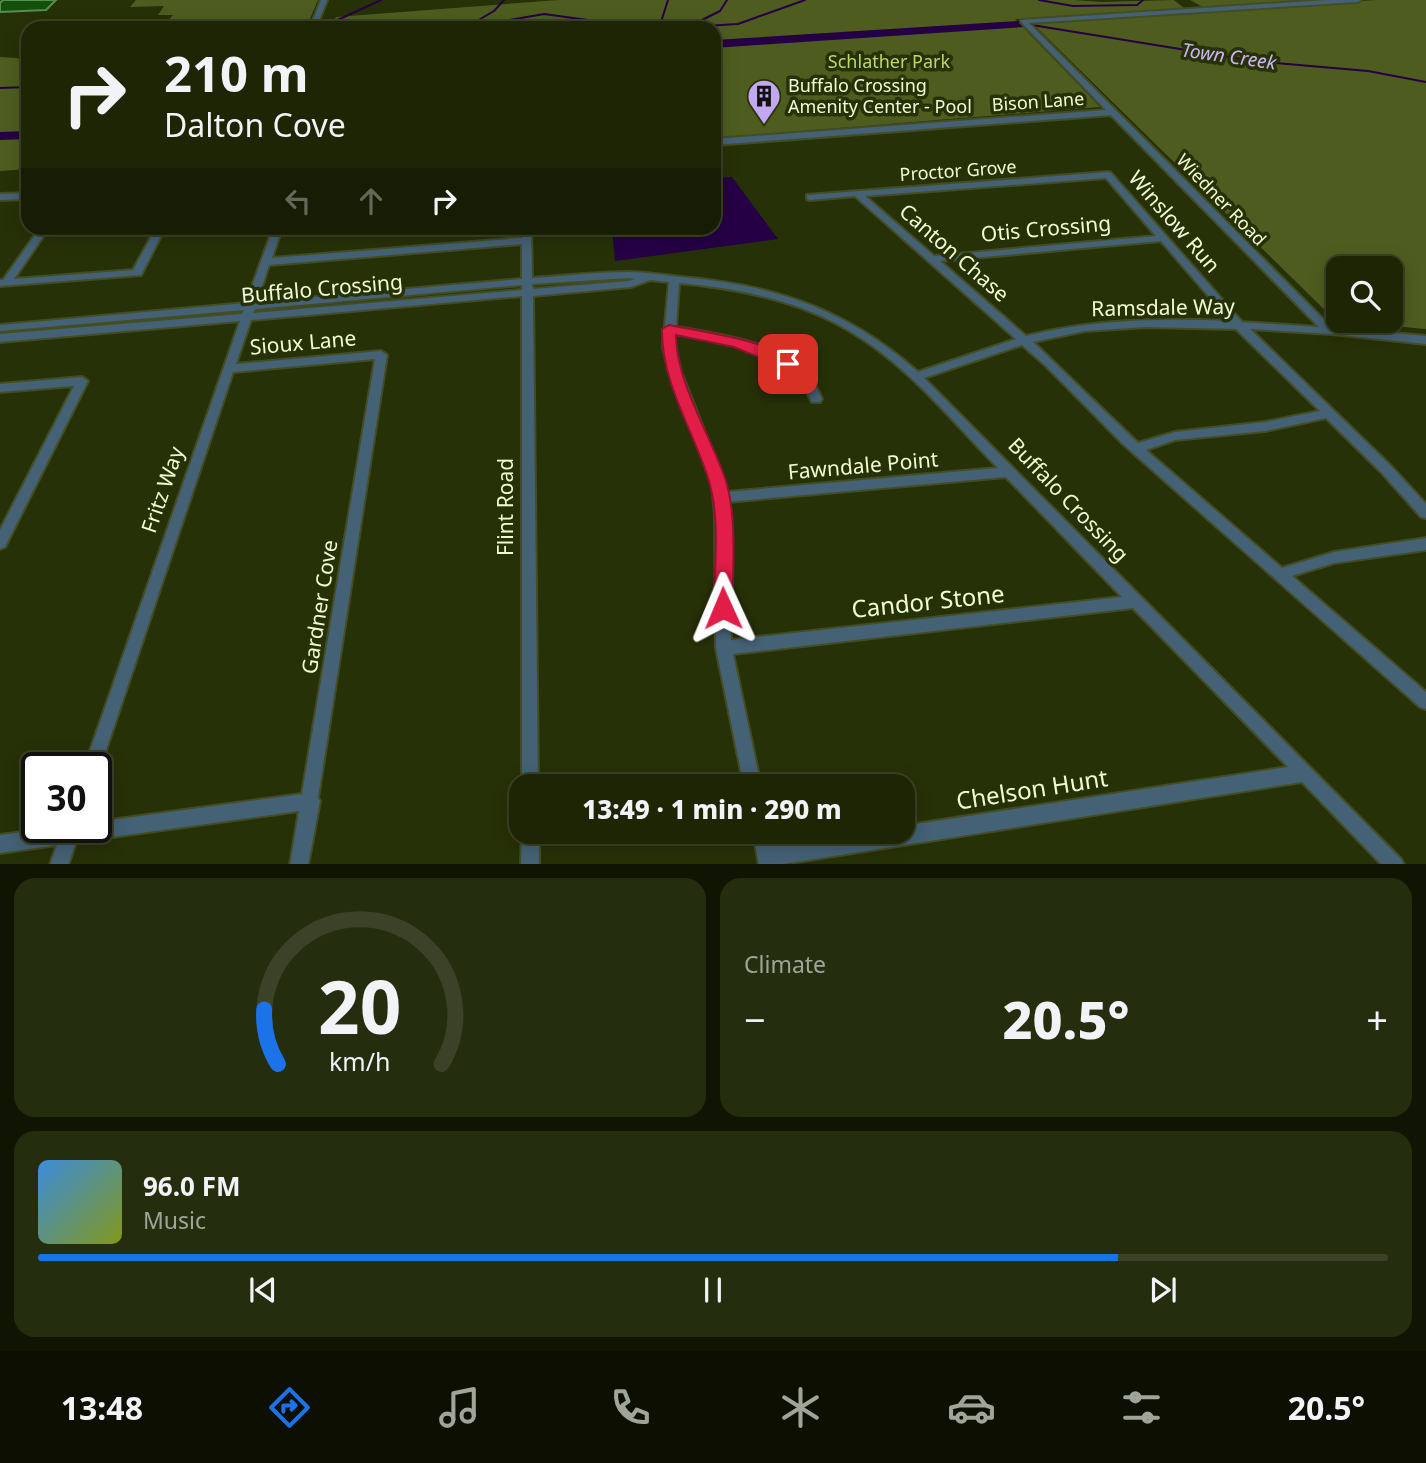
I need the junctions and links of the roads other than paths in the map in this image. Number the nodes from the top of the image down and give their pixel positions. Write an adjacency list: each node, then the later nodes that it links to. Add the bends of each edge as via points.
1 (324, 0): 5 (street)
2 (1182, 0): 4 (street)
3 (1358, 0): 4 (street)
4 (1196, 10): 6 (street, Wiedner Road, via 1023,21)
5 (316, 21)
6 (1114, 112): 7 (street, Bison Lane); 27 (street, Wiedner Road)
7 (721, 141)
8 (1108, 175): 9 (street, Proctor Grove); 18 (street, Winslow Run)
9 (858, 194): 12 (street, Proctor Grove); 19 (street, Canton Chase)
10 (21, 196): 11 (street)
11 (0, 197)
12 (810, 197)
13 (39, 235): 23 (street)
14 (156, 235): 21 (street)
15 (274, 235): 20 (street, Fritz Way)
16 (518, 235): 20 (street)
17 (527, 235): 24 (street, Flint Road)
18 (1164, 238): 19 (street, Otis Crossing); 26 (street, Winslow Run)
19 (931, 259): 33 (street, Canton Chase)
20 (264, 262): 25 (street, Fritz Way)
21 (137, 273): 23 (street)
22 (674, 280): 24 (street, Buffalo Crossing); 29 (street); 37 (street, Buffalo Crossing, via 746,289 810,307 853,328)
23 (3, 283)
24 (528, 286): 25 (street, Buffalo Crossing); 53 (street, Flint Road)
25 (250, 311): 28 (street, Buffalo Crossing); 32 (street, Buffalo Crossing); 36 (street, Fritz Way)
26 (1239, 325): 30 (street, Ramsdale Way); 33 (street, Ramsdale Way, via 1084,328); 40 (street, Winslow Run)
27 (1326, 325)
28 (0, 328)
29 (669, 329): 39 (street, via 773,356 802,372); 43 (street, via 675,372 712,463)
30 (1326, 330)
31 (1354, 333): 34 (street)
32 (0, 338)
33 (1024, 340): 37 (street, Ramsdale Way); 41 (street, Canton Chase)
34 (1426, 340)
35 (382, 355): 36 (street, Sioux Lane); 55 (street, Gardner Cove)
36 (228, 369): 51 (street, Fritz Way)
37 (916, 377): 42 (street, Buffalo Crossing)
38 (0, 388): 45 (street, via 82,380)
39 (816, 400)
40 (1329, 413): 41 (street, via 1291,423 1182,434); 44 (street, Winslow Run)
41 (1137, 449): 47 (street, Canton Chase)
42 (1010, 471): 43 (street, Fawndale Point); 48 (street, Buffalo Crossing)
43 (720, 498): 49 (street)
44 (1426, 513)
45 (0, 542)
46 (1426, 544): 47 (street, via 1327,557)
47 (1281, 575): 50 (street, Canton Chase)
48 (1137, 601): 49 (street, Candor Stone); 52 (street, Buffalo Crossing)
49 (724, 648): 54 (street)
50 (1426, 702)
51 (97, 752)
52 (1305, 773): 61 (street, Chelson Hunt); 65 (street, Buffalo Crossing)
53 (530, 774)
54 (750, 774)
55 (311, 801): 56 (street); 63 (street, Gardner Cove)
56 (112, 826)
57 (21, 840): 59 (street)
58 (67, 843): 62 (street)
59 (0, 844)
60 (530, 844): 64 (street)
61 (768, 860)
62 (59, 864)
63 (299, 864)
64 (530, 864)
65 (1395, 864)

